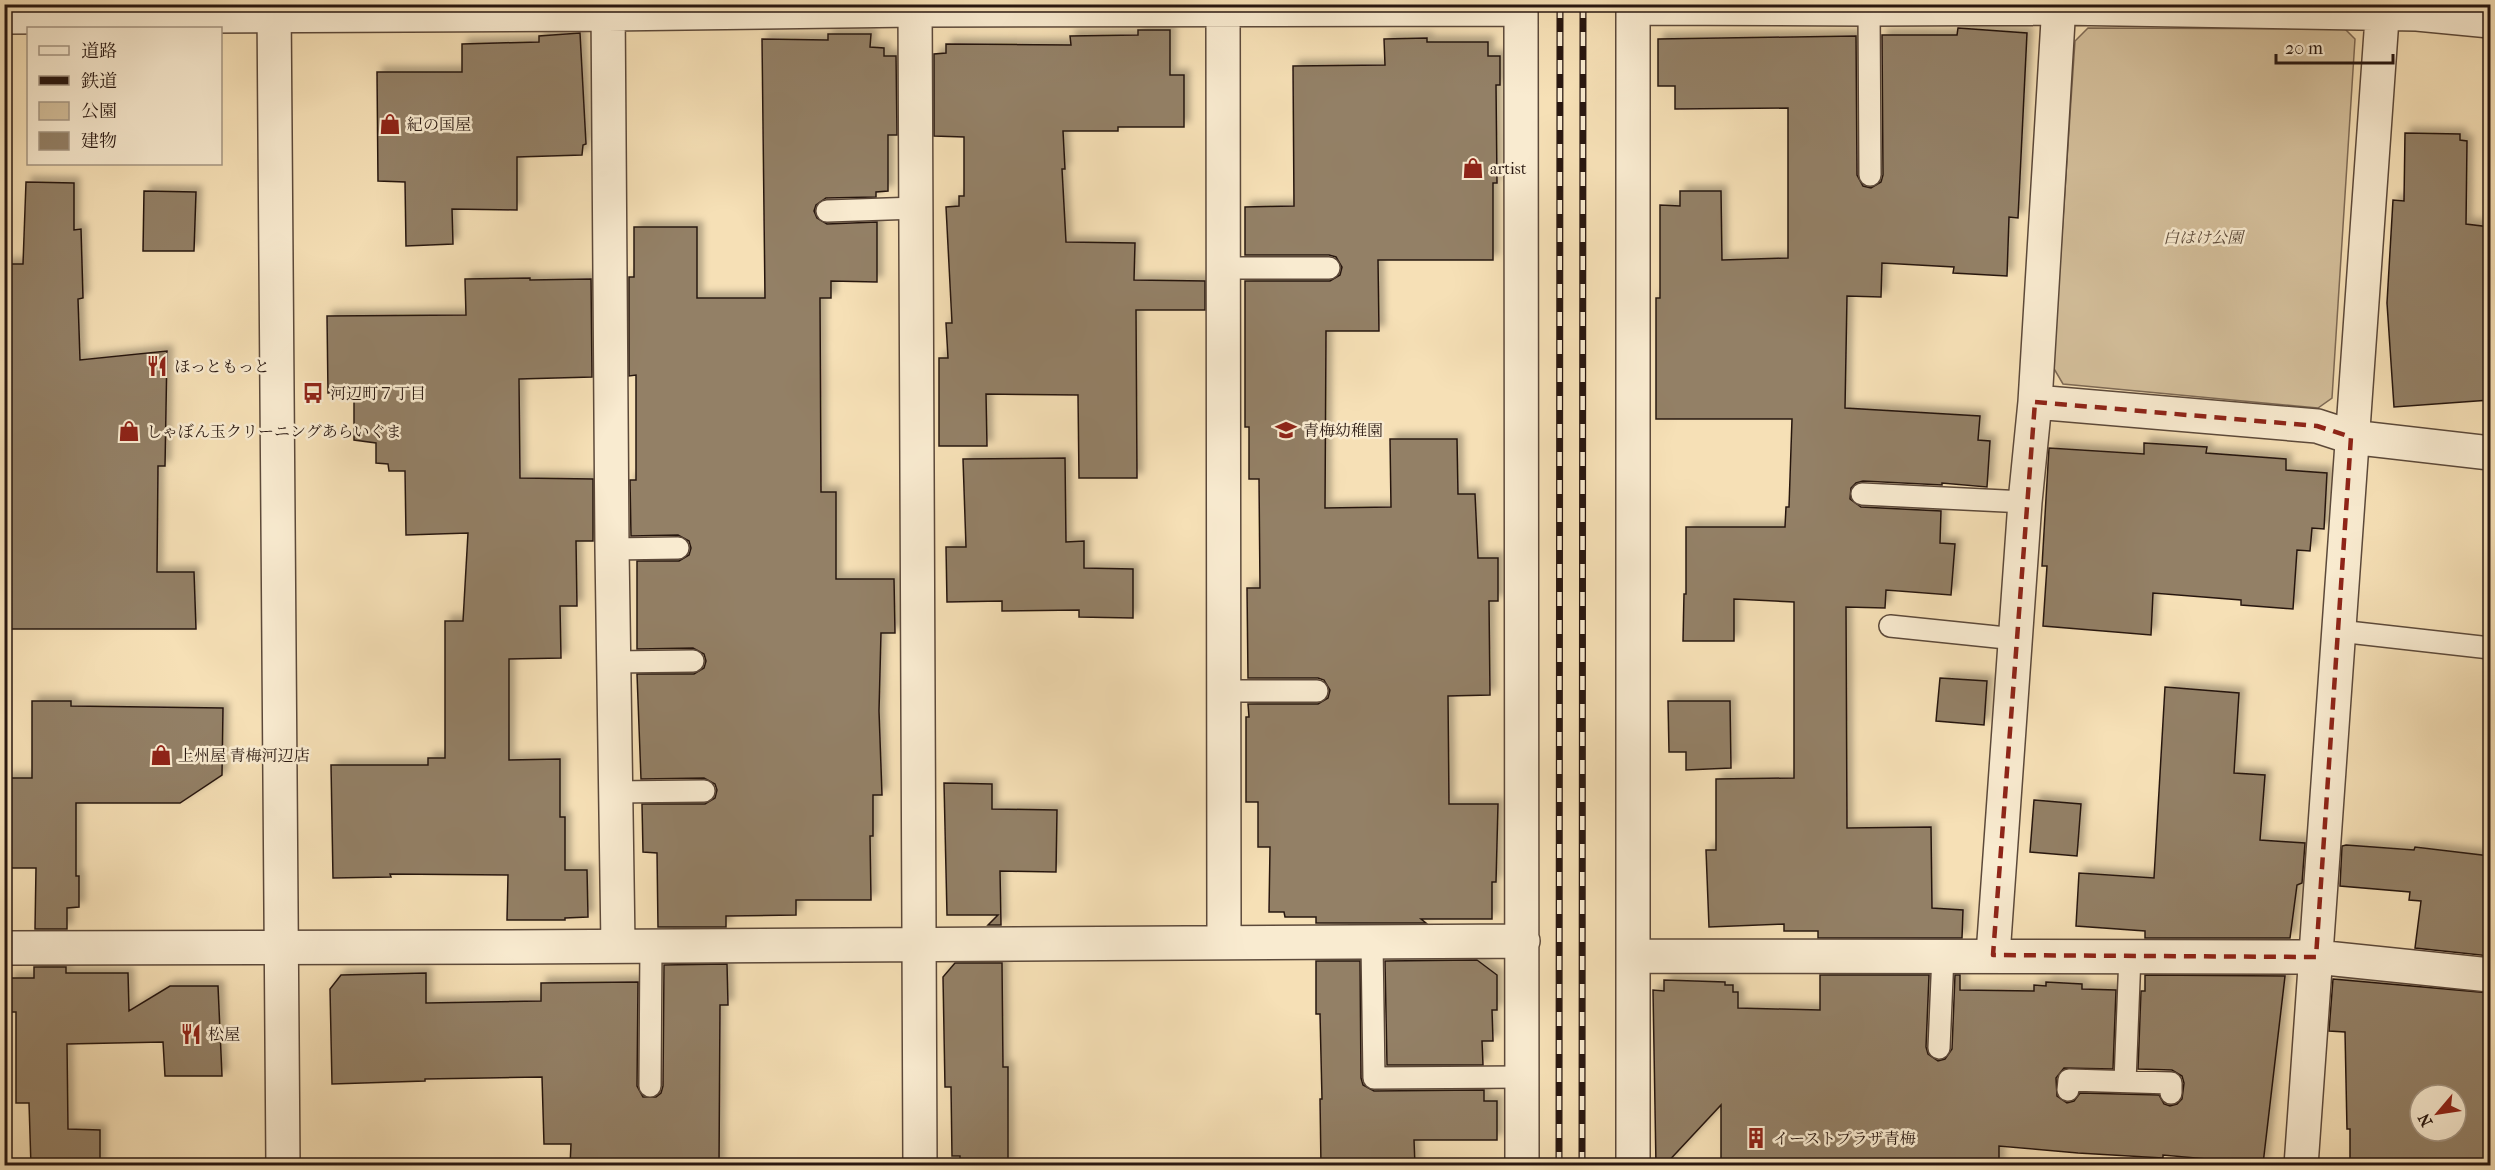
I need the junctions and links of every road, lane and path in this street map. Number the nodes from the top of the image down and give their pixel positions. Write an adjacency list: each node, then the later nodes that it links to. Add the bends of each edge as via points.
1 (1633, 6): 9 (street); 47 (street)
2 (2059, 6): 6 (street); 7 (street); 19 (street)
3 (915, 7): 4 (street); 8 (street); 15 (street)
4 (1223, 7): 5 (street); 17 (street)
5 (1521, 7): 36 (street)
6 (1907, 7): 9 (street)
7 (2231, 8): 10 (street)
8 (608, 9): 11 (street); 25 (street)
9 (1869, 9): 14 (lane)
10 (2382, 9): 13 (street); 20 (street)
11 (275, 10): 12 (street); 42 (street)
12 (4, 17)
13 (2490, 21)
14 (1870, 175)
15 (917, 208): 16 (lane); 39 (street)
16 (827, 211)
17 (1223, 268): 18 (lane); 32 (street)
18 (1329, 268)
19 (2035, 402): 20 (street, via 2317,426); 23 (street)
20 (2351, 437): 21 (street); 27 (street)
21 (2490, 453)
22 (1862, 494): 23 (lane)
23 (2025, 502): 28 (street)
24 (678, 548): 25 (lane)
25 (612, 549): 31 (street)
26 (1890, 626): 28 (lane)
27 (2339, 631): 29 (lane); 48 (street)
28 (2016, 639): 45 (street)
29 (2490, 648)
30 (693, 661): 31 (lane)
31 (614, 662): 35 (street)
32 (1224, 691): 33 (lane); 37 (street)
33 (1317, 691)
34 (704, 791): 35 (lane)
35 (615, 792): 40 (street)
36 (1523, 941): 38 (street); 51 (street)
37 (1224, 943): 38 (street); 39 (street)
38 (1372, 943): 51 (lane, via 1374,1078)
39 (920, 944): 41 (street); 57 (street)
40 (618, 945): 41 (street); 42 (street)
41 (651, 945): 53 (lane)
42 (282, 947): 43 (street); 56 (street)
43 (4, 948)
44 (1943, 955): 45 (street); 47 (street); 50 (lane)
45 (1993, 955): 46 (street)
46 (2130, 955): 48 (street); 52 (lane)
47 (1633, 956): 59 (street)
48 (2316, 957): 49 (street); 60 (street)
49 (2490, 975)
50 (1940, 1048)
51 (1521, 1077): 58 (street)
52 (2125, 1082): 54 (lane, via 2069,1080); 55 (lane, via 2171,1083)
53 (650, 1086)
54 (2068, 1090)
55 (2171, 1093)
56 (283, 1166)
57 (920, 1166)
58 (1522, 1166)
59 (1633, 1166)
60 (2301, 1166)

